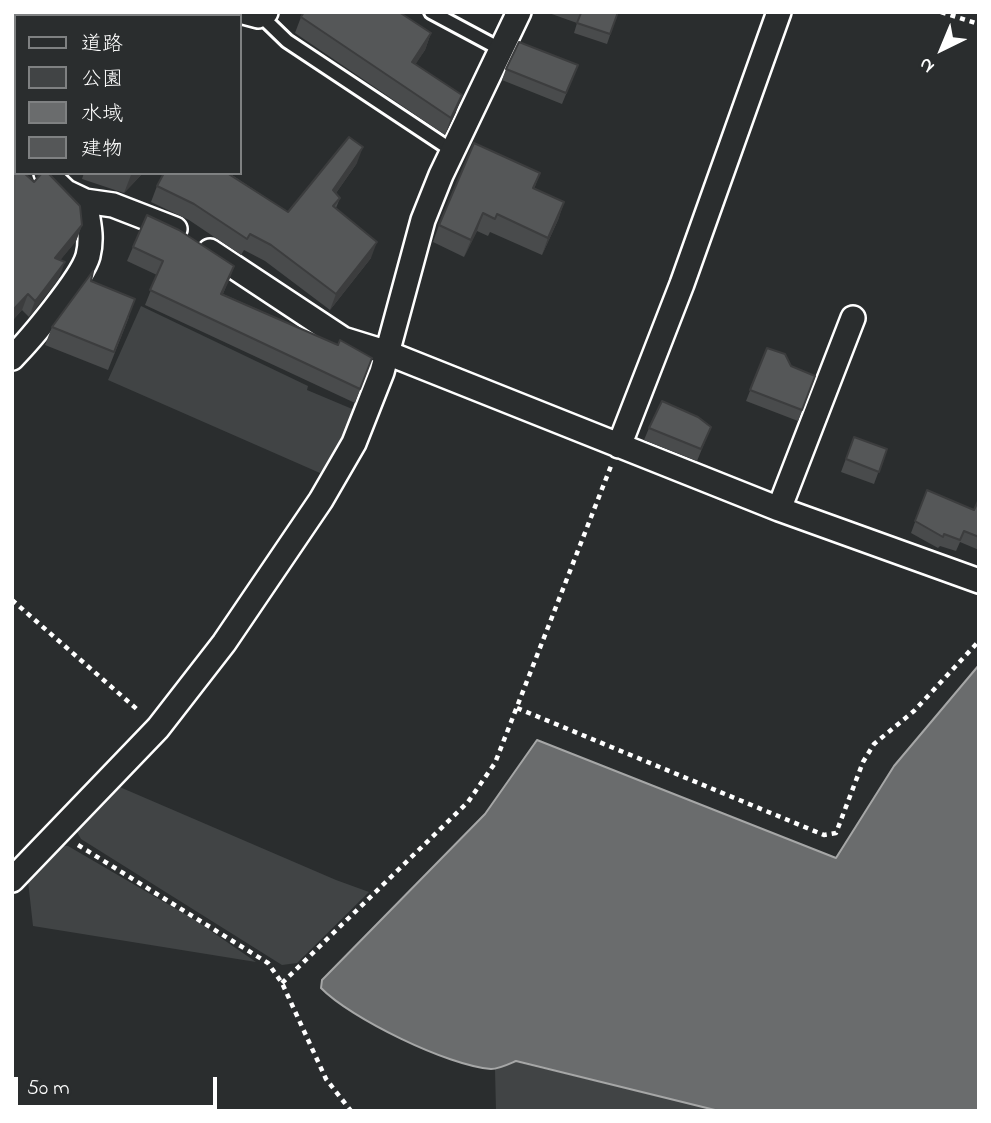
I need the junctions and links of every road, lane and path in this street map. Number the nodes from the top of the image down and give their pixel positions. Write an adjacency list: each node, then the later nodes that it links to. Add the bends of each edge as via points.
1 (431, 12): 7 (lane)
2 (519, 12): 7 (street)
3 (779, 12): 14 (street)
4 (941, 12): 6 (path)
5 (256, 13): 8 (lane, via 328,70)
6 (979, 24)
7 (502, 50): 8 (street)
8 (453, 152): 12 (street, via 423,220)
9 (48, 175): 10 (street, via 66,192)
10 (85, 201): 12 (street, via 138,213 181,232 343,339); 13 (street, via 91,234 88,258 36,334)
11 (853, 318): 15 (street)
12 (385, 352): 14 (street); 20 (street, via 382,372 354,443 321,500 224,643)
13 (12, 358)
14 (619, 446): 15 (street); 19 (path)
15 (779, 509): 16 (street)
16 (979, 581)
17 (12, 600): 20 (path)
18 (979, 641): 19 (path, via 914,710 874,744 836,833 824,835)
19 (517, 708): 23 (path, via 495,763 468,802)
20 (158, 728): 21 (street)
21 (57, 832): 22 (street); 23 (path, via 248,948 268,963)
22 (12, 880)
23 (282, 983): 24 (path, via 326,1079)
24 (351, 1111)

